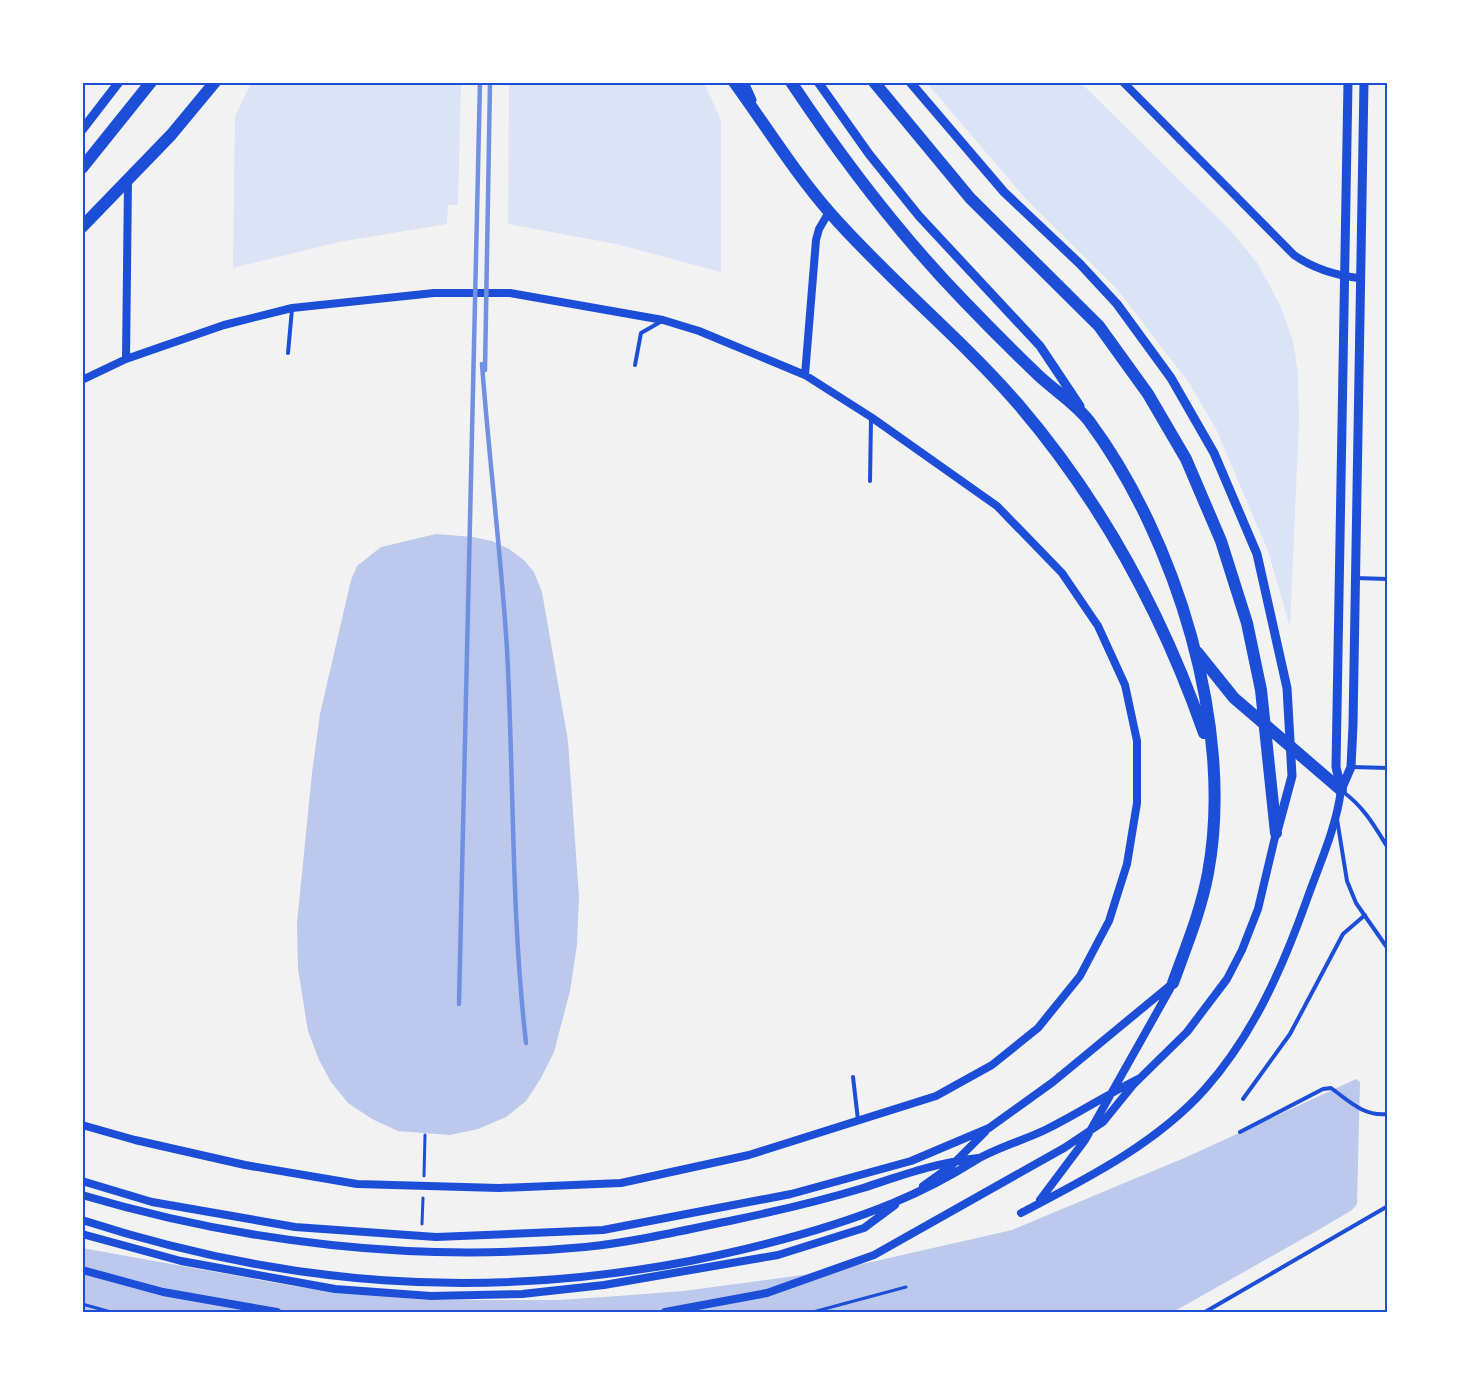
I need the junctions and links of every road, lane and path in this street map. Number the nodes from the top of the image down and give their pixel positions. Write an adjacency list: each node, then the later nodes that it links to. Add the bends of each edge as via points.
1 (119, 82): 14 (main road)
2 (151, 82): 15 (highway)
3 (734, 82): 13 (highway)
4 (744, 82): 13 (main road)
5 (791, 82): 29 (highway, via 849,166 917,249 1025,363)
6 (818, 82): 29 (main road, via 919,216 1049,357)
7 (874, 82): 39 (highway, via 970,198 1104,333 1152,401 1186,459 1221,541 1247,623 1261,690)
8 (910, 82): 39 (main road, via 997,185 1080,264 1126,316 1171,378 1205,435 1257,554 1280,650 1289,708 1292,776)
9 (1123, 82): 19 (street, via 1294,255 1309,265)
10 (1348, 82): 19 (main road)
11 (1364, 82): 20 (main road)
12 (212, 85): 16 (highway)
13 (761, 119): 17 (highway)
14 (82, 130)
15 (82, 168)
16 (128, 181): 18 (highway); 24 (street)
17 (829, 212): 26 (street, via 816,240); 36 (highway, via 1011,397 1091,500 1149,601 1188,690)
18 (82, 227)
19 (1343, 276): 20 (street); 37 (main road, via 1336,767)
20 (1358, 278): 31 (main road)
21 (292, 308): 22 (street, via 435,292 510,293); 23 (lane); 24 (street, via 224,325)
22 (663, 320): 25 (lane, via 641,333); 26 (street)
23 (288, 353)
24 (126, 359): 27 (street)
25 (635, 365)
26 (805, 375): 28 (street)
27 (82, 380)
28 (871, 417): 30 (lane); 48 (street, via 997,506 1062,573 1098,626 1125,685 1137,741 1137,803 1127,864 1109,921 1080,976 1038,1028 992,1065 936,1096)
29 (1087, 418): 33 (highway, via 1149,520 1170,570)
30 (870, 481)
31 (1354, 578): 32 (lane); 34 (main road)
32 (1388, 579)
33 (1191, 639): 36 (highway); 37 (highway, via 1209,670 1234,699)
34 (1351, 767): 35 (lane); 37 (main road)
35 (1388, 768)
36 (1214, 769): 43 (highway, via 1215,808 1208,874)
37 (1341, 790): 38 (street); 40 (lane, via 1369,815)
38 (1337, 818): 41 (lane, via 1347,880); 43 (street, via 1274,982 1242,1042 1204,1090 1157,1132 1112,1164 1021,1213 1039,1201 1085,1140)
39 (1276, 833): 45 (street, via 1258,909 1230,974 1197,1021)
40 (1388, 848)
41 (1365, 915): 42 (lane); 46 (lane, via 1343,934 1290,1034)
42 (1388, 949)
43 (1173, 983): 50 (street, via 1053,1082)
44 (853, 1077): 48 (lane)
45 (1140, 1078): 53 (street, via 1060,1123); 67 (street, via 1096,1127 874,1255 767,1293)
46 (1244, 1099)
47 (1388, 1114): 51 (lane, via 1352,1106 1331,1088)
48 (858, 1120): 49 (street, via 748,1155 621,1183 499,1188 357,1184 245,1165)
49 (82, 1125)
50 (989, 1128): 54 (street, via 911,1161 791,1194 603,1230 436,1237 295,1227 152,1202); 61 (street, via 951,1166 864,1228 778,1255 604,1285 522,1294 431,1296 335,1288 181,1261)
51 (1240, 1132)
52 (425, 1135): 55 (path)
53 (986, 1156): 57 (street, via 940,1162 821,1200 734,1220 601,1245 524,1251 410,1251 289,1239 171,1218); 59 (street, via 891,1204 780,1240 680,1263 547,1280 407,1283 290,1271 206,1256)
54 (82, 1181)
55 (423, 1182)
56 (423, 1193): 60 (path)
57 (82, 1195)
58 (1388, 1206): 69 (lane)
59 (82, 1220)
60 (422, 1228)
61 (82, 1234)
62 (82, 1270): 66 (street, via 163,1292)
63 (906, 1287): 68 (path)
64 (82, 1304): 65 (path)
65 (111, 1312)
66 (277, 1312)
67 (665, 1312)
68 (813, 1312)
69 (1205, 1312)

